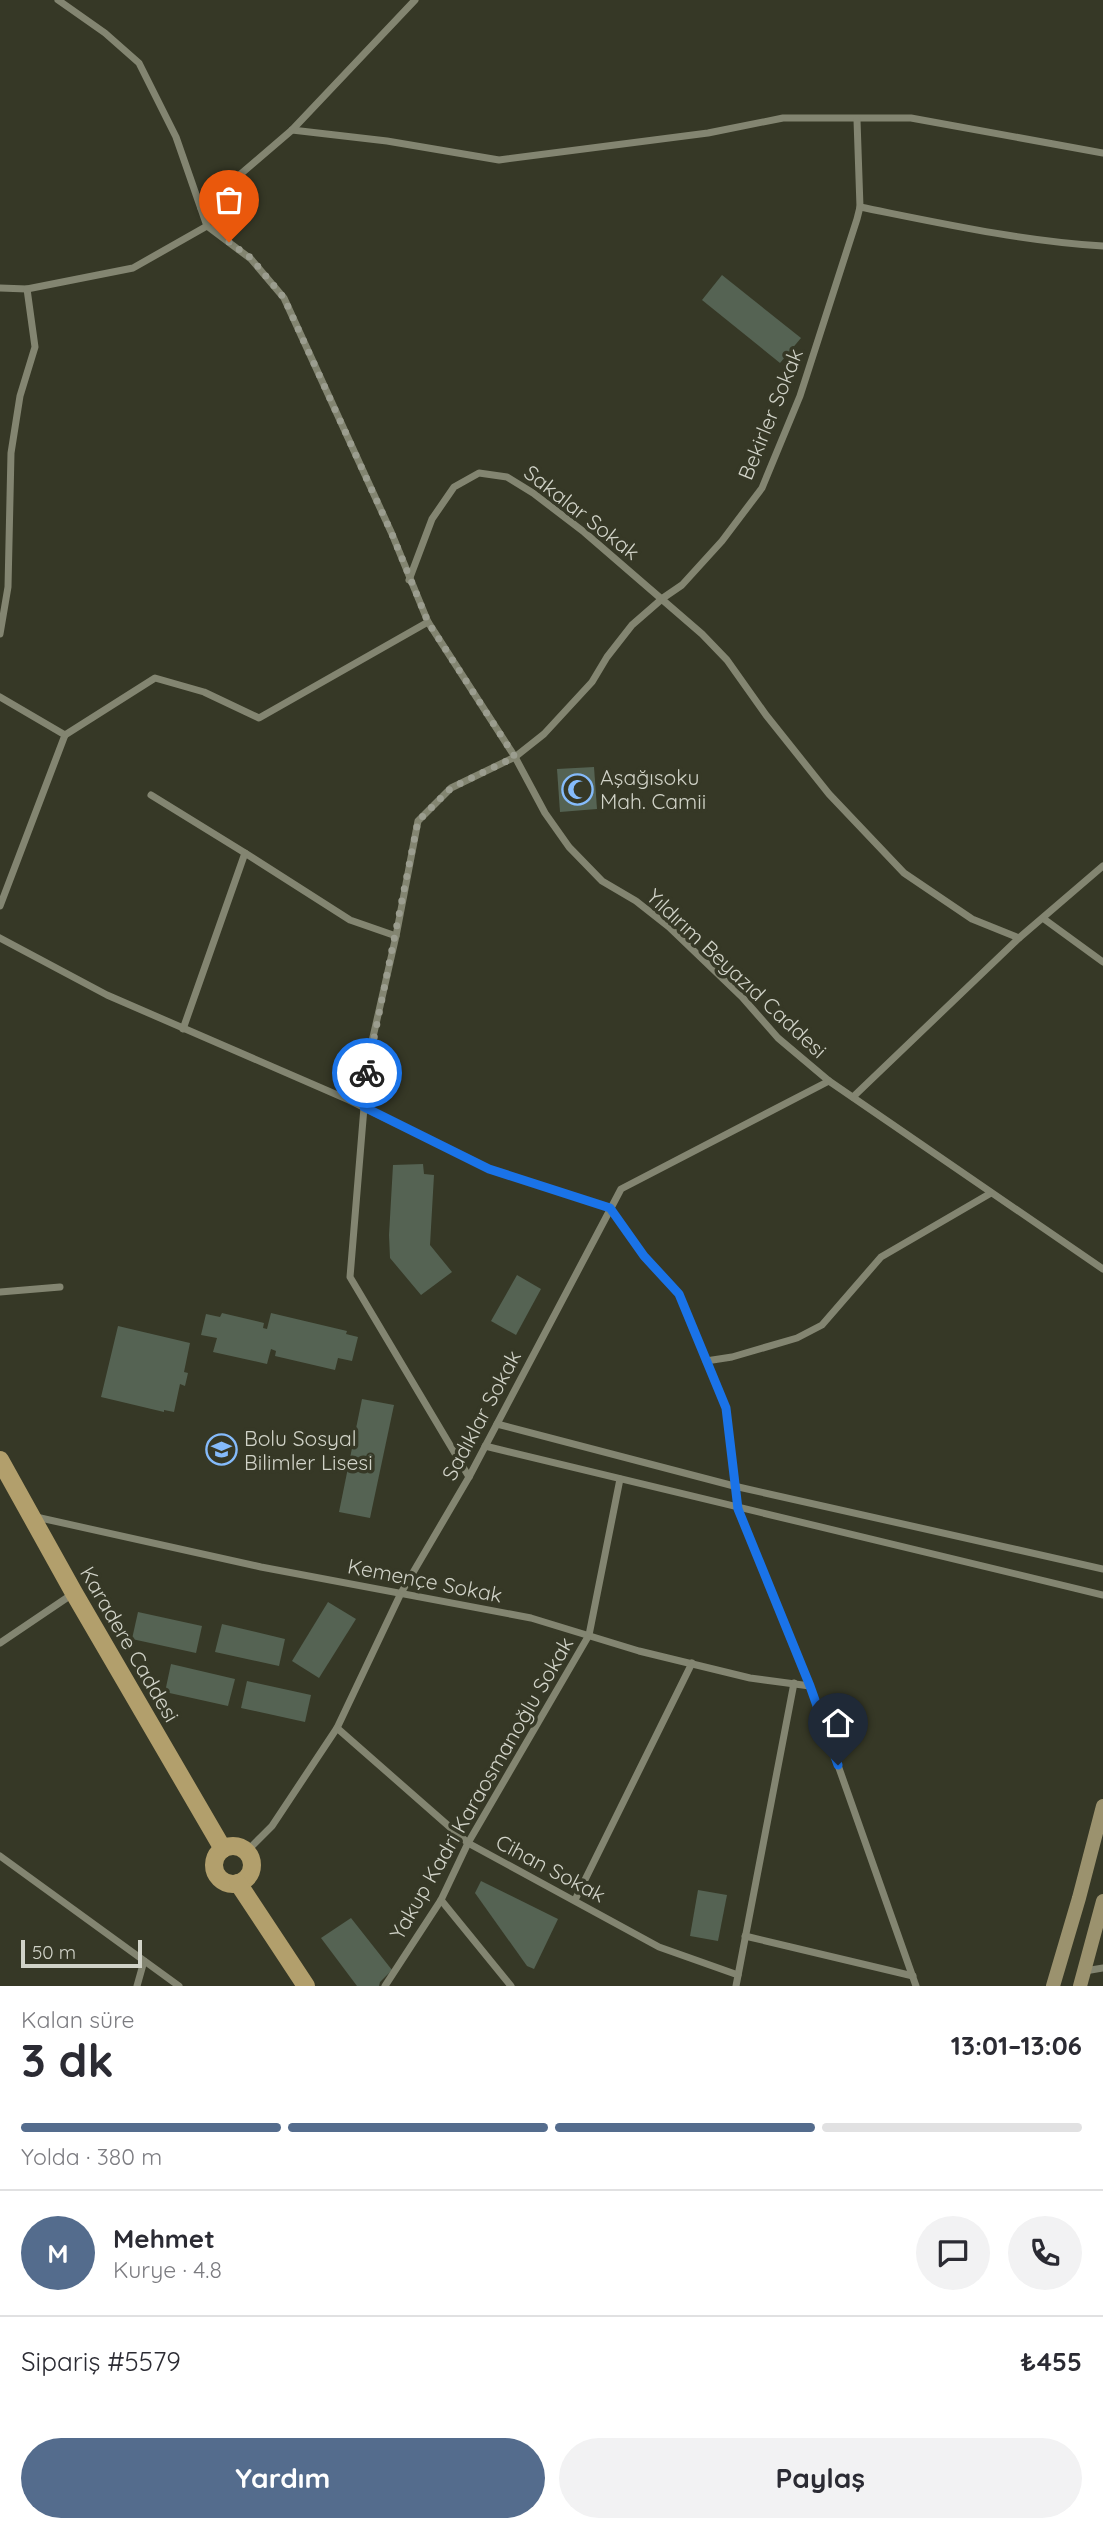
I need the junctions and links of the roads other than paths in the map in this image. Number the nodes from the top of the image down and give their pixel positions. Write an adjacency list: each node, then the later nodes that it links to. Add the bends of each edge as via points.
1 (58, 0): 7 (street, via 139,63 176,137)
2 (415, 0): 4 (street)
3 (857, 120): 4 (street, via 783,118 708,133 499,159); 5 (street, via 911,118); 6 (street, Bekirler Sokak)
4 (292, 130): 7 (street)
5 (1103, 153)
6 (860, 207): 9 (street, via 1031,239); 13 (street, Bekirler Sokak, via 800,396 762,488 722,541 682,585)
7 (201, 208): 8 (street)
8 (207, 226): 11 (street, via 133,268); 12 (street, Yıldırım Beyazıd Caddesi, via 251,258 284,298)
9 (1103, 246)
10 (0, 288): 11 (street)
11 (27, 289): 15 (street, via 35,347 10,453 8,587)
12 (409, 580): 13 (street, Sakalar Sokak, via 432,519 454,487 479,473 507,477 533,493); 14 (street, Yıldırım Beyazıd Caddesi)
13 (663, 598): 18 (street, Bekirler Sokak, via 632,625 563,714); 26 (street, Sakalar Sokak, via 727,660 829,794 904,873 972,919)
14 (428, 622): 17 (street, via 260,718 204,692 155,678); 18 (street, Yıldırım Beyazıd Caddesi)
15 (0, 634)
16 (0, 697): 17 (street)
17 (65, 735): 22 (street)
18 (515, 757): 24 (street, Bekirler Sokak, via 451,788 418,821); 29 (street, Yıldırım Beyazıd Caddesi, via 569,847 602,881 668,927 778,1038)
19 (151, 795): 20 (street)
20 (245, 853): 24 (street, via 350,920); 28 (street)
21 (1103, 866): 23 (street)
22 (0, 906)
23 (1044, 919): 26 (street); 27 (street)
24 (396, 936): 31 (street, Bekirler Sokak, via 368,1059)
25 (0, 938): 28 (street, via 107,995)
26 (1019, 938): 30 (street)
27 (1103, 962)
28 (183, 1028): 31 (street)
29 (829, 1081): 30 (street, Yıldırım Beyazıd Caddesi); 33 (street, Sadıklar Sokak, via 621,1189)
30 (853, 1097): 32 (street, Yıldırım Beyazıd Caddesi)
31 (364, 1107): 33 (street, via 489,1169); 41 (street, Bekirler Sokak, via 350,1277)
32 (992, 1193): 34 (street, Yıldırım Beyazıd Caddesi); 37 (street, via 881,1257 822,1325 779,1344)
33 (610, 1208): 37 (street, via 644,1256 679,1294); 38 (street, Sadıklar Sokak)
34 (1103, 1269)
35 (60, 1287): 36 (street)
36 (0, 1292)
37 (706, 1361): 43 (street, via 726,1408)
38 (497, 1424): 39 (street, Sadıklar Sokak); 43 (street)
39 (485, 1446): 41 (street, Sadıklar Sokak); 42 (street)
40 (0, 1460): 45 (main road, Karadere Caddesi)
41 (469, 1477): 48 (street, Sadıklar Sokak)
42 (620, 1479): 44 (street); 50 (street, Yakup Kadri Karaosmanoğlu Sokak)
43 (734, 1486): 44 (street); 46 (street)
44 (738, 1509): 49 (street); 54 (street)
45 (32, 1516): 47 (main road, Karadere Caddesi); 48 (street, Kemençe Sokak)
46 (1103, 1569)
47 (74, 1593): 51 (street); 58 (main road, Karadere Caddesi)
48 (401, 1593): 50 (street, Kemençe Sokak, via 531,1618); 55 (street, Sadıklar Sokak)
49 (1103, 1595)
50 (589, 1636): 52 (street, Kemençe Sokak); 57 (street, Yakup Kadri Karaosmanoğlu Sokak)
51 (0, 1643)
52 (692, 1663): 53 (street, Kemençe Sokak, via 750,1678); 63 (street)
53 (794, 1683): 54 (street, Kemençe Sokak); 65 (street)
54 (810, 1686): 70 (street)
55 (337, 1728): 57 (street, Cihan Sokak); 59 (street, Sadıklar Sokak, via 272,1826)
56 (1103, 1806): 78 (main road)
57 (468, 1843): 62 (street, Yakup Kadri Karaosmanoğlu Sokak); 63 (street, Cihan Sokak)
58 (223, 1849): 59 (main road, via 235,1846); 61 (main road, via 215,1860 216,1873 225,1882)
59 (246, 1852): 61 (main road, via 251,1870)
60 (0, 1856): 66 (street)
61 (238, 1883): 73 (main road)
62 (441, 1900): 74 (street, Yakup Kadri Karaosmanoğlu Sokak); 75 (street)
63 (575, 1900): 69 (street, Cihan Sokak, via 659,1947)
64 (1103, 1901): 68 (main road)
65 (745, 1936): 69 (street); 70 (street)
66 (144, 1961): 71 (street); 72 (street)
67 (1103, 1968): 68 (street)
68 (1084, 1971): 79 (main road)
69 (738, 1975): 76 (street)
70 (913, 1976): 77 (street)
71 (137, 1986)
72 (179, 1986)
73 (306, 1986)
74 (385, 1986)
75 (511, 1986)
76 (736, 1986)
77 (916, 1986)
78 (1053, 1986)
79 (1080, 1986)

